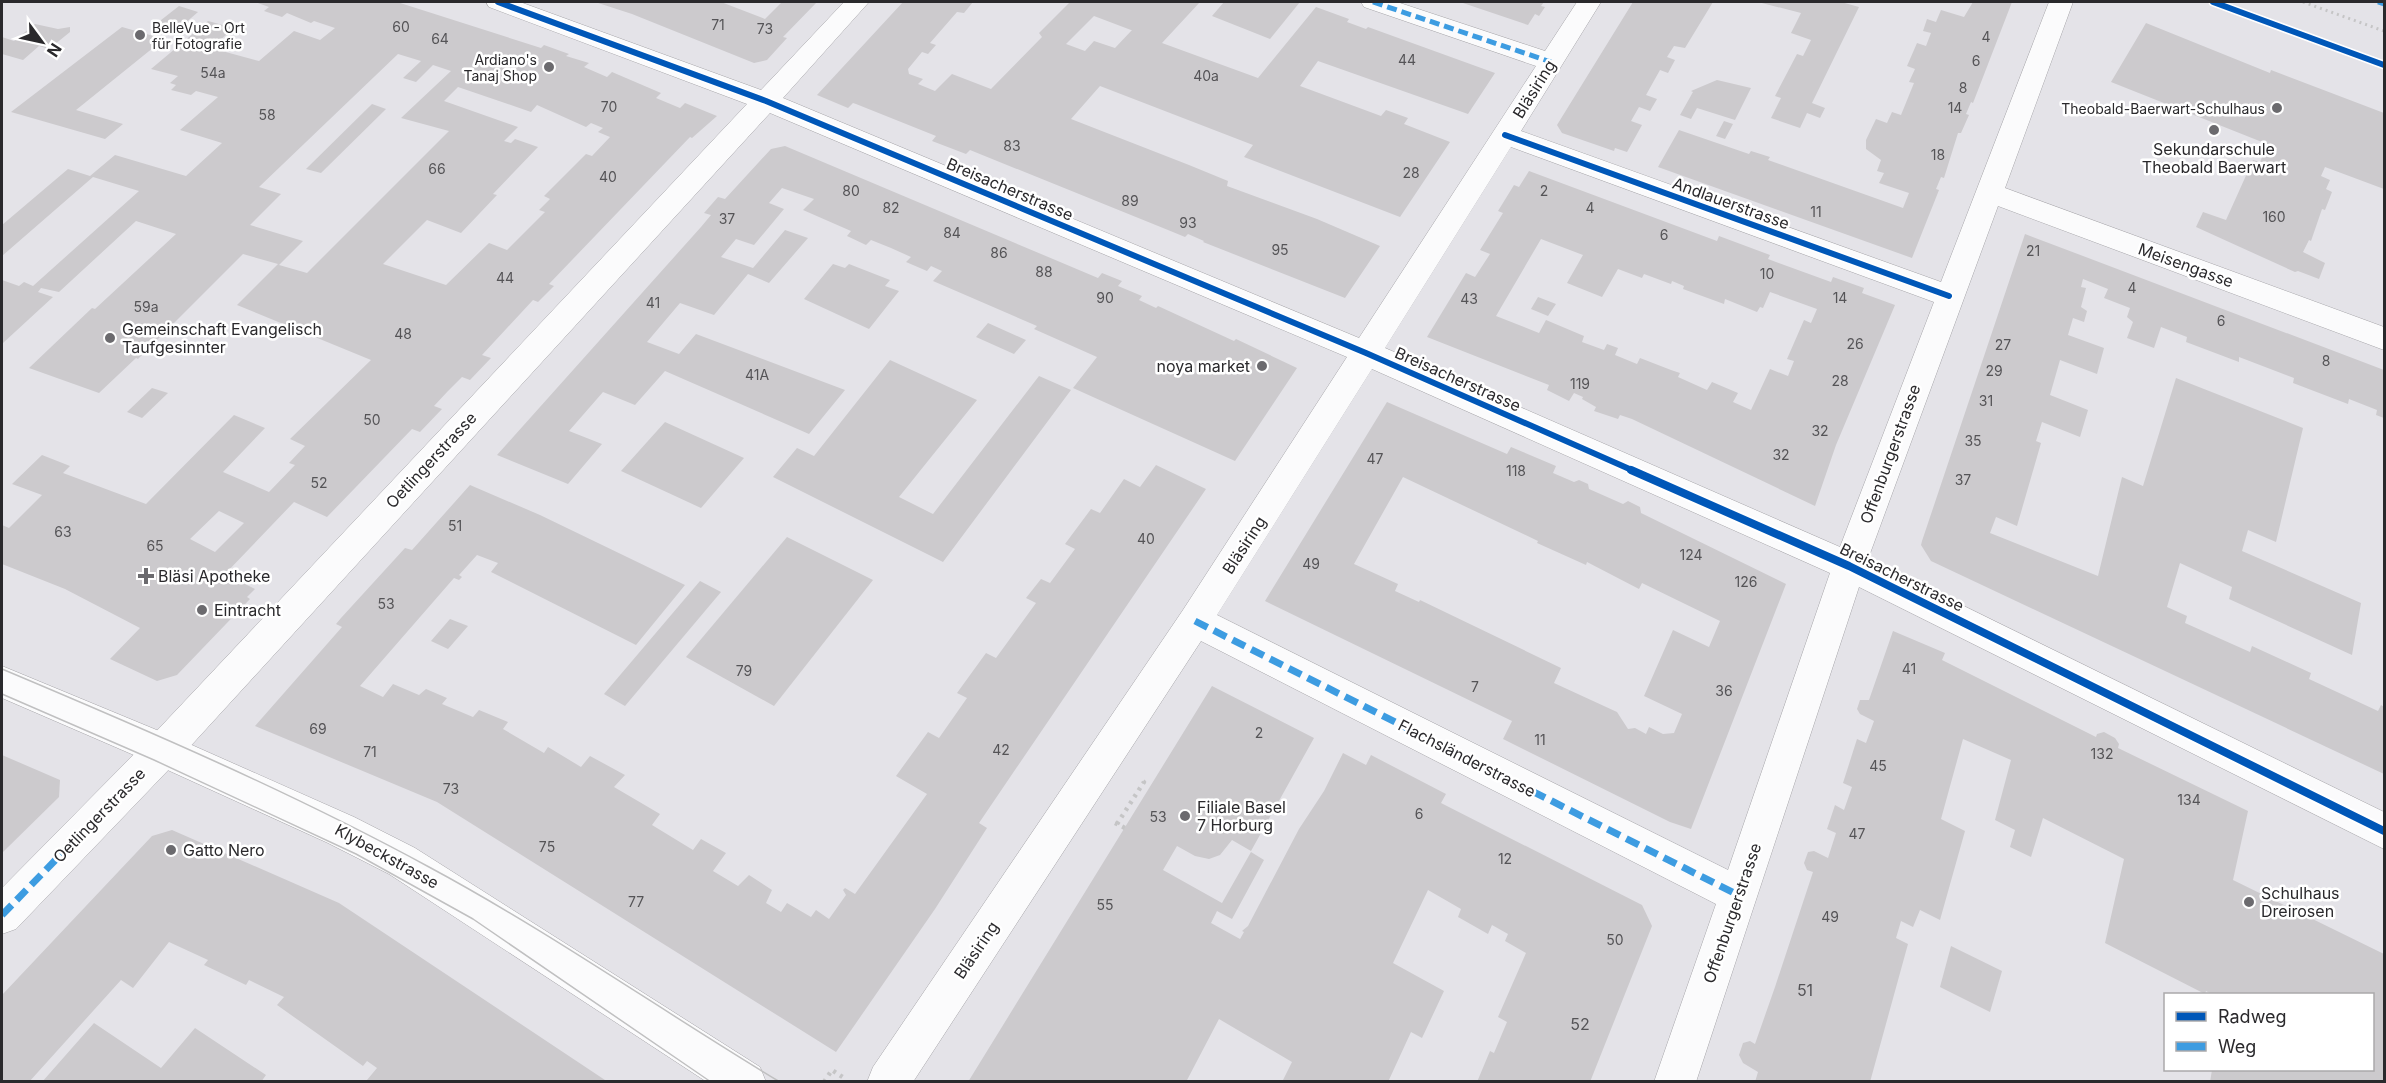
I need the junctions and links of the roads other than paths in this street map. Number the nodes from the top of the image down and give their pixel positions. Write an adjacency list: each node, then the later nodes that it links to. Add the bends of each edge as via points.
1 (498, 2): 7 (street, Breisacherstrasse)
2 (857, 2): 7 (street, Oetlingerstrasse)
3 (1373, 2): 6 (street)
4 (1589, 2): 6 (street, Bläsiring)
5 (2061, 2): 9 (street, Offenburgerstrasse)
6 (1551, 62): 8 (street, Bläsiring)
7 (766, 101): 12 (street, Breisacherstrasse); 16 (street, Oetlingerstrasse)
8 (1505, 135): 10 (street, Andlauerstrasse); 12 (street, Bläsiring)
9 (1988, 192): 10 (street, Offenburgerstrasse); 11 (street, Meisengasse)
10 (1949, 296): 13 (street, Offenburgerstrasse)
11 (2385, 339)
12 (1366, 353): 13 (street, Breisacherstrasse); 14 (street, Bläsiring)
13 (1849, 566): 17 (street, Breisacherstrasse); 18 (street, Offenburgerstrasse)
14 (1195, 621): 18 (street, Flachsländerstrasse); 21 (street, Bläsiring)
15 (2, 682): 16 (street, Klybeckstrasse)
16 (163, 750): 19 (street, Oetlingerstrasse); 20 (street, Klybeckstrasse, via 402,861)
17 (2385, 831)
18 (1738, 895): 22 (street, Offenburgerstrasse)
19 (2, 915)
20 (745, 1082)
21 (888, 1082)
22 (1675, 1082)

